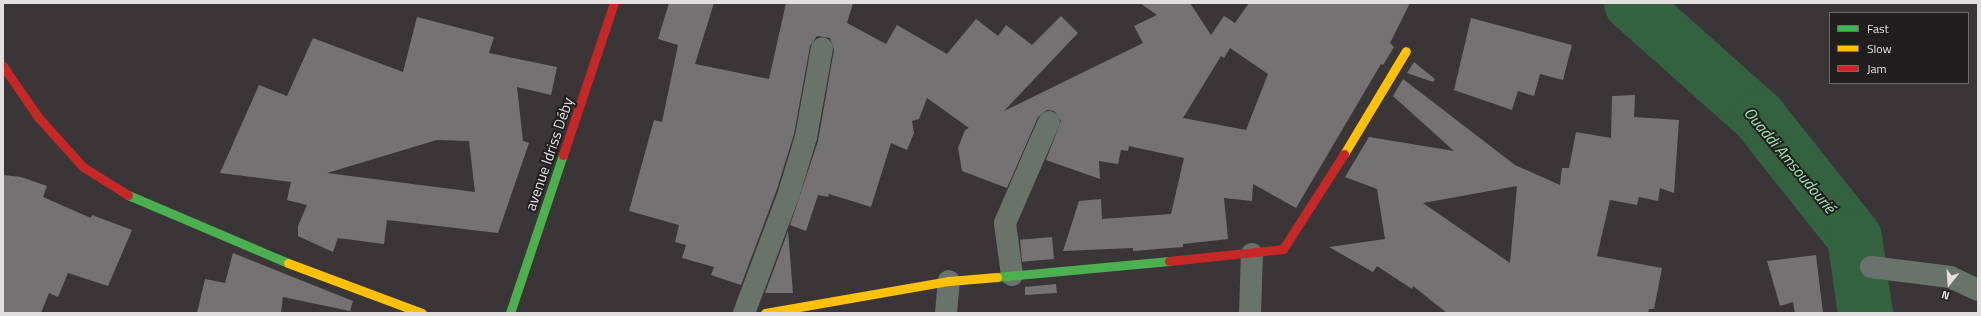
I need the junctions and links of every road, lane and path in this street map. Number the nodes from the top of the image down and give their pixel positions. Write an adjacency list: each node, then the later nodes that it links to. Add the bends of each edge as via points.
1 (614, 3): 12 (street, avenue Idriss Déby)
2 (822, 48): 13 (street, via 806,137 789,193)
3 (1406, 51): 6 (street, via 1315,202 1283,249)
4 (3, 66): 11 (street, via 38,117 83,167 122,192 305,270)
5 (1049, 122): 8 (street, via 1005,223)
6 (1252, 254): 8 (street); 16 (street)
7 (1871, 267): 10 (street, via 1950,277)
8 (1012, 275): 9 (street)
9 (949, 281): 14 (street); 15 (street)
10 (1978, 290)
11 (422, 313)
12 (513, 313)
13 (744, 313)
14 (765, 313)
15 (946, 313)
16 (1250, 313)

